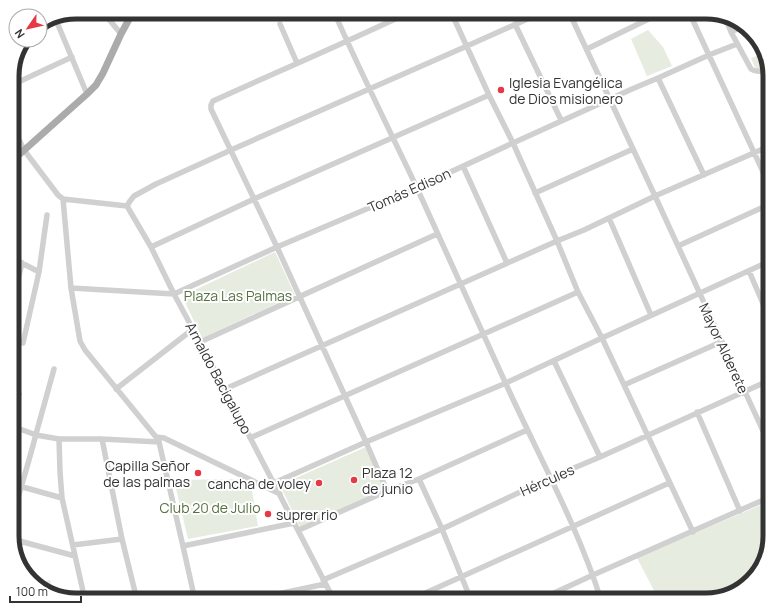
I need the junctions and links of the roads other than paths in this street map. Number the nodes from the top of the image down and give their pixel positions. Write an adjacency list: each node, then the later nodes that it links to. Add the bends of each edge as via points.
1 (109, 19): 16 (street)
2 (129, 19): 16 (main road)
3 (337, 19): 17 (street)
4 (395, 19): 17 (street)
5 (454, 19): 19 (street)
6 (526, 19): 12 (street)
7 (572, 19): 20 (street, Mayor Alderete)
8 (649, 19): 20 (street)
9 (692, 19): 21 (street)
10 (57, 22): 22 (street)
11 (280, 24): 23 (street)
12 (515, 24): 19 (street); 31 (street)
13 (728, 24): 15 (street)
14 (737, 29): 15 (street)
15 (731, 32): 18 (street)
16 (121, 34): 28 (main road, via 103,73)
17 (347, 42): 23 (street); 27 (street)
18 (737, 44): 21 (street, Tomás Edison); 24 (street, via 752,69 758,72)
19 (467, 46): 27 (street); 29 (street)
20 (587, 49): 30 (street, Mayor Alderete)
21 (709, 55): 25 (street, Tomás Edison); 39 (street)
22 (72, 57): 26 (street); 28 (street)
23 (297, 63): 38 (street, via 213,101 211,109)
24 (763, 71)
25 (658, 78): 30 (street, Tomás Edison); 43 (street)
26 (19, 82)
27 (370, 89): 32 (street); 38 (street)
28 (87, 94): 37 (main road)
29 (489, 95): 32 (street); 34 (street)
30 (610, 99): 31 (street, Tomás Edison); 35 (street, Mayor Alderete)
31 (562, 120): 34 (street, Tomás Edison)
32 (392, 138): 44 (street); 47 (street)
33 (19, 140): 37 (street)
34 (513, 143): 41 (street, Tomás Edison); 45 (street)
35 (633, 149): 45 (street); 46 (street, Mayor Alderete)
36 (763, 149): 39 (street)
37 (24, 150): 40 (main road); 48 (street)
38 (231, 150): 47 (street); 49 (street, via 134,196)
39 (754, 153): 42 (street); 43 (street)
40 (19, 155)
41 (463, 166): 44 (street, Tomás Edison); 60 (street)
42 (763, 173)
43 (704, 175): 46 (street)
44 (416, 188): 53 (street); 57 (street, Tomás Edison)
45 (535, 193): 54 (street)
46 (655, 196): 52 (street); 55 (street, Mayor Alderete)
47 (254, 199): 56 (street); 57 (street)
48 (63, 200): 49 (street); 66 (street)
49 (127, 206): 56 (street, Arnaldo Bacigalupo)
50 (763, 207): 55 (street)
51 (47, 214): 63 (street)
52 (608, 218): 54 (street); 72 (street)
53 (437, 234): 65 (street); 70 (street)
54 (557, 241): 60 (street); 67 (street)
55 (678, 246): 68 (street, Mayor Alderete)
56 (151, 247): 69 (street, Arnaldo Bacigalupo)
57 (277, 247): 69 (street, Tomás Edison); 70 (street)
58 (19, 261): 59 (street)
59 (22, 263): 63 (street); 64 (street)
60 (508, 264): 65 (street)
61 (763, 264): 62 (street)
62 (749, 271): 68 (street); 71 (street)
63 (39, 272): 78 (street)
64 (19, 275)
65 (461, 284): 74 (street); 79 (street)
66 (71, 288): 69 (street, Tomás Edison); 85 (street, via 80,341)
67 (578, 292): 74 (street); 75 (street)
68 (699, 293): 72 (street); 77 (street, Mayor Alderete)
69 (174, 294): 73 (street, Arnaldo Bacigalupo)
70 (300, 297): 76 (street); 79 (street)
71 (763, 304)
72 (651, 315): 75 (street)
73 (193, 329): 76 (street, Arnaldo Bacigalupo); 85 (street)
74 (483, 334): 82 (street); 88 (street)
75 (602, 338): 80 (street); 84 (street)
76 (200, 342): 86 (street, Arnaldo Bacigalupo)
77 (722, 342): 84 (street); 87 (street, Mayor Alderete)
78 (23, 343)
79 (322, 346): 86 (street); 88 (street)
80 (554, 361): 82 (street); 100 (street)
81 (54, 368): 93 (street)
82 (506, 383): 91 (street); 99 (street)
83 (763, 383): 87 (street, Hércules)
84 (624, 385): 94 (street)
85 (116, 389): 98 (street)
86 (226, 389): 95 (street, Arnaldo Bacigalupo)
87 (745, 392): 89 (street, Hércules); 92 (street, Mayor Alderete)
88 (344, 395): 95 (street); 99 (street)
89 (697, 412): 94 (street, Hércules); 111 (street)
90 (19, 429): 93 (street)
91 (527, 430): 101 (street); 102 (street)
92 (763, 431)
93 (36, 435): 96 (street); 105 (street)
94 (647, 435): 100 (street, Hércules); 103 (street)
95 (250, 438): 104 (street, Arnaldo Bacigalupo)
96 (59, 439): 97 (street); 109 (street)
97 (102, 439): 98 (street); 117 (street)
98 (157, 440): 108 (street, via 164,438); 120 (street)
99 (366, 442): 104 (street); 107 (street)
100 (600, 457): 101 (street, Hércules)
101 (550, 478): 113 (street); 115 (street, Hércules)
102 (419, 479): 107 (street); 115 (street)
103 (669, 482): 113 (street); 116 (street)
104 (274, 483): 108 (street, Arnaldo Bacigalupo)
105 (20, 486): 106 (street); 109 (street)
106 (19, 490)
107 (387, 491): 114 (street)
108 (280, 494): 112 (street, Arnaldo Bacigalupo)
109 (62, 498): 119 (street)
110 (763, 501): 111 (street)
111 (740, 511): 116 (street)
112 (294, 522): 114 (street, Arnaldo Bacigalupo); 120 (street)
113 (573, 527): 122 (street); 123 (street)
114 (298, 530): 124 (street, Arnaldo Bacigalupo)
115 (442, 530): 123 (street); 124 (street, Hércules)
116 (693, 532): 122 (street)
117 (122, 539): 119 (street); 127 (street)
118 (19, 541): 121 (street)
119 (73, 545): 121 (street)
120 (183, 546): 128 (street)
121 (75, 556): 126 (street)
122 (593, 575): 125 (street); 135 (street)
123 (461, 577): 131 (street); 132 (street)
124 (324, 582): 129 (street, Hércules); 130 (street, Arnaldo Bacigalupo)
125 (560, 590): 133 (street); 134 (street)
126 (83, 593)
127 (135, 593)
128 (193, 593)
129 (279, 593)
130 (330, 593)
131 (426, 593)
132 (468, 593)
133 (554, 593)
134 (561, 593)
135 (599, 593)

